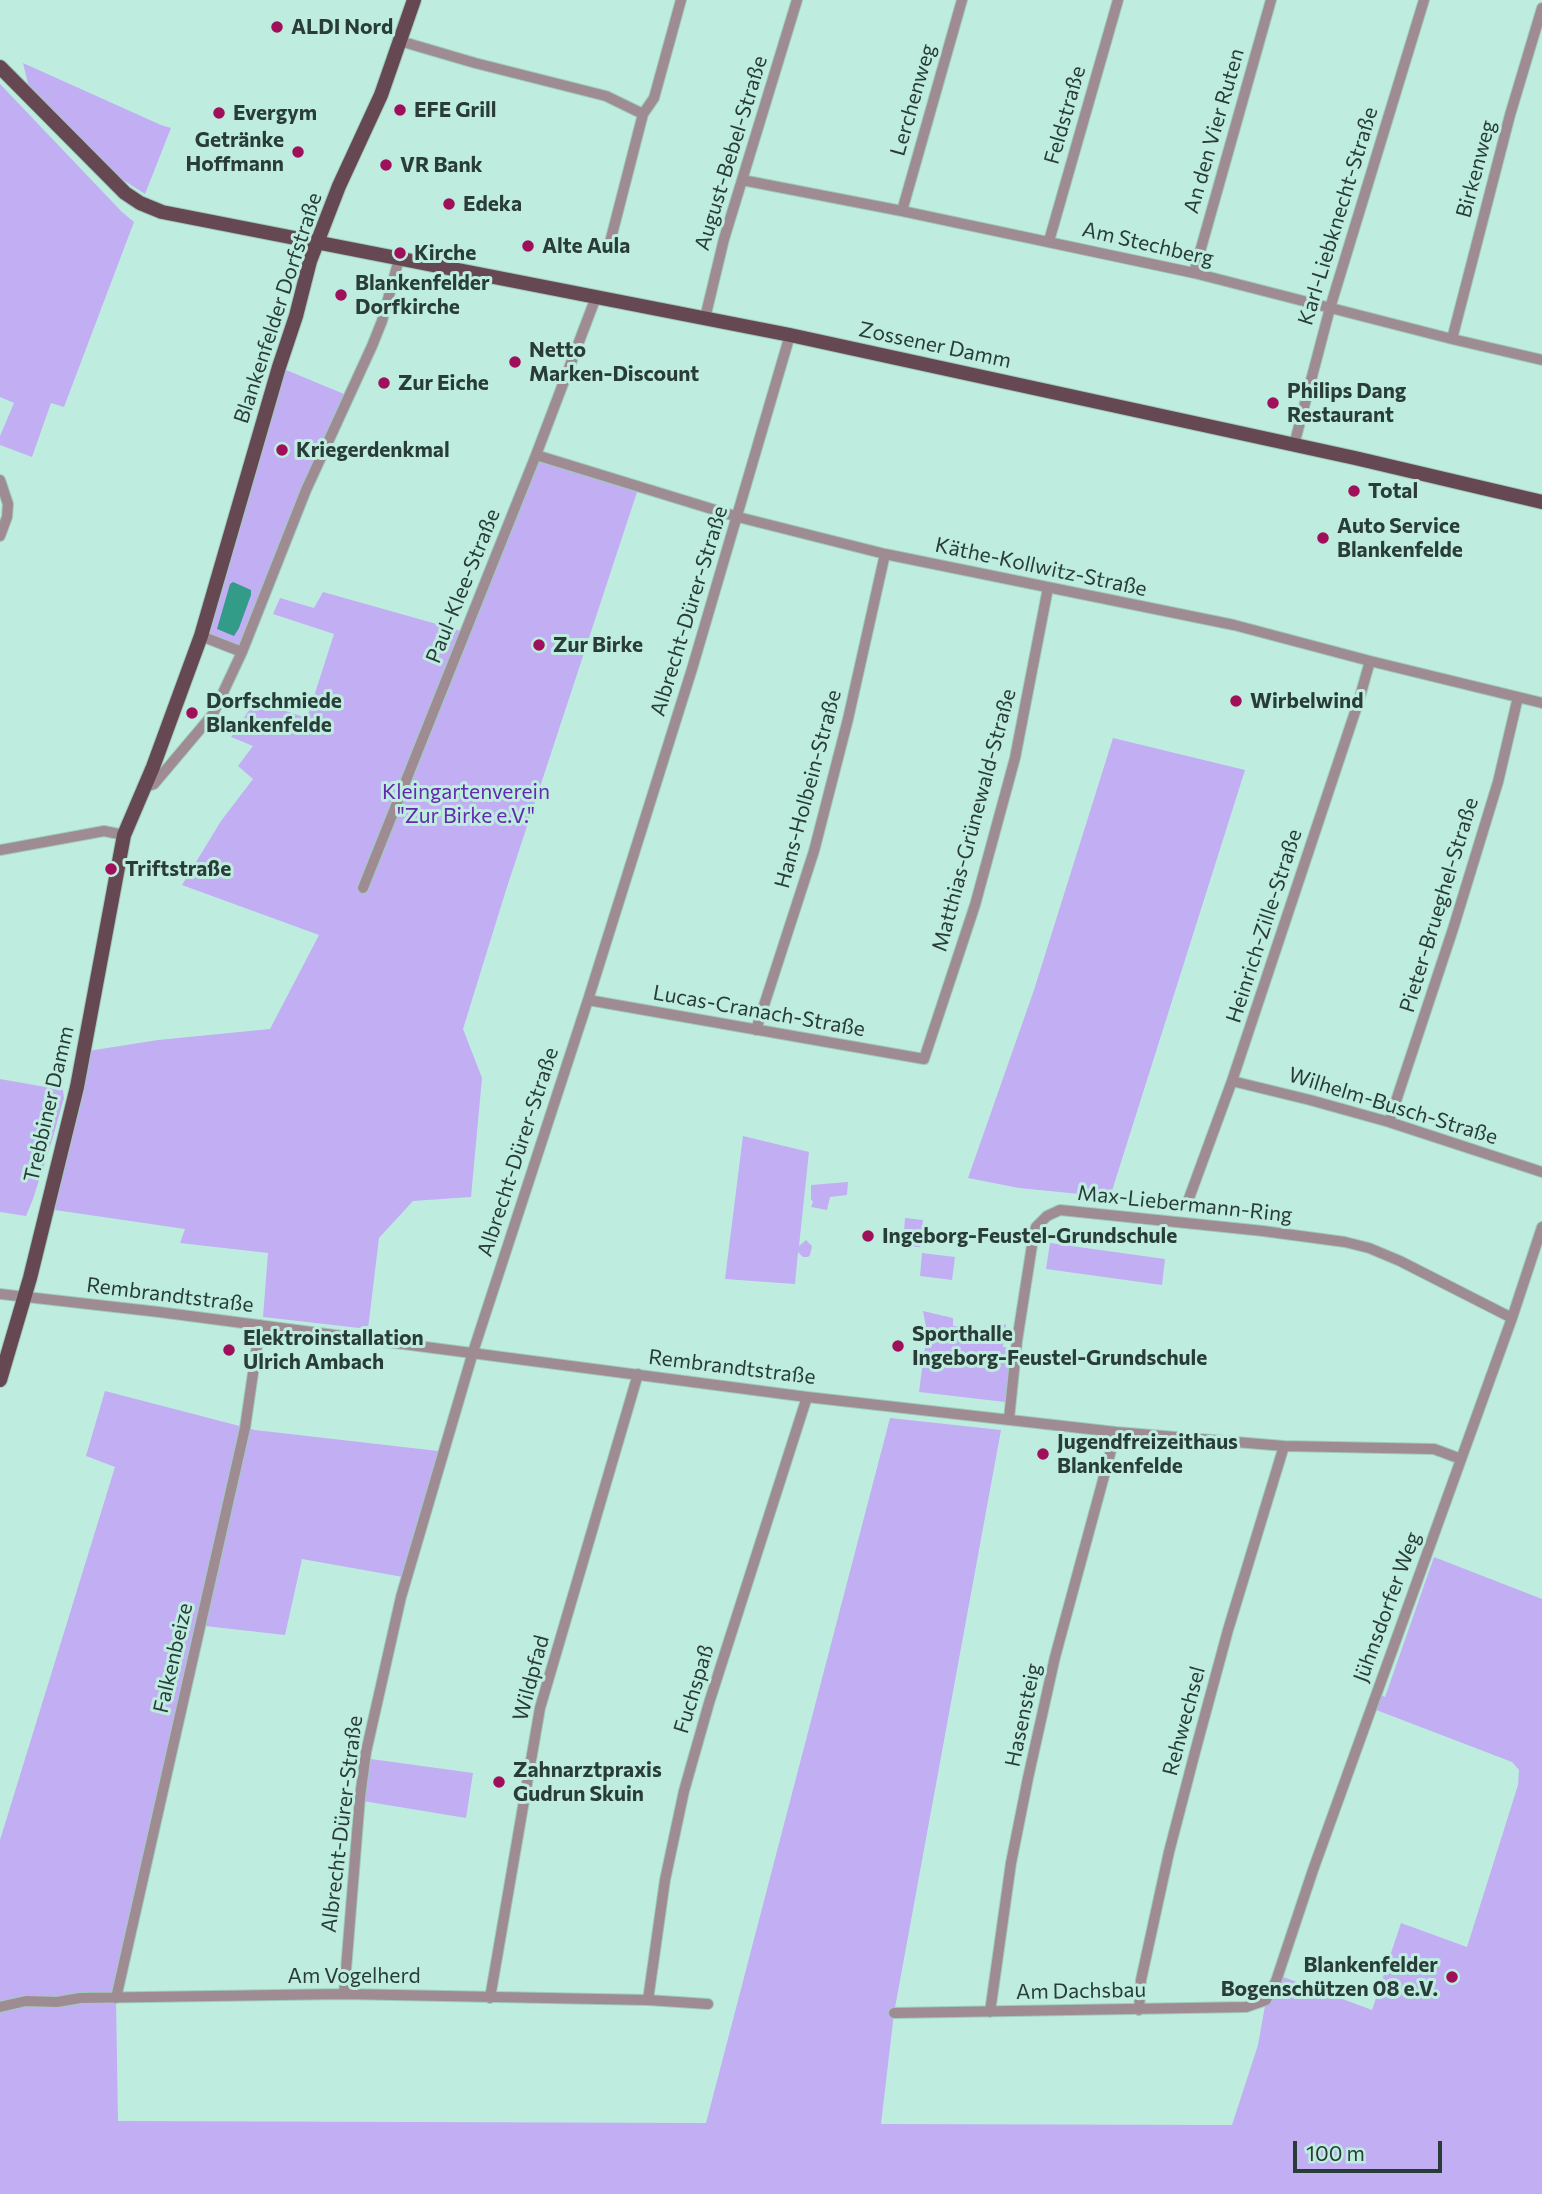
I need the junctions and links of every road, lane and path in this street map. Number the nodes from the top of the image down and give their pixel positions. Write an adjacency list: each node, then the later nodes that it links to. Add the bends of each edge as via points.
1 (414, 0): 9 (main road, Blankenfelder Dorfstraße)
2 (681, 0): 11 (street, via 654,98)
3 (797, 0): 12 (street, August-Bebel-Straße)
4 (962, 0): 13 (street, Lerchenweg)
5 (1118, 0): 14 (street, Feldstraße)
6 (1271, 0): 18 (street, An den Vier Ruten)
7 (1424, 0): 20 (street, Karl-Liebknecht-Straße)
8 (1542, 8): 23 (street, Birkenweg)
9 (400, 41): 11 (street, via 606,96); 15 (main road, Blankenfelder Dorfstraße)
10 (0, 67): 15 (main road, Zossener Damm, via 140,203 162,212)
11 (643, 114): 16 (street)
12 (742, 180): 13 (street, Am Stechberg); 21 (street, August-Bebel-Straße)
13 (902, 211): 14 (street, Am Stechberg)
14 (1048, 241): 18 (street, Am Stechberg)
15 (317, 242): 17 (main road, Zossener Damm); 33 (main road, Blankenfelder Dorfstraße)
16 (608, 250)
17 (399, 259): 19 (main road, Zossener Damm); 34 (street, Blankenfelder Dorfstraße, via 372,346 306,490)
18 (1194, 273): 20 (street, Am Stechberg)
19 (596, 297): 21 (main road, Zossener Damm); 26 (street, Paul-Klee-Straße)
20 (1330, 308): 23 (street, Am Stechberg); 25 (street, Karl-Liebknecht-Straße)
21 (705, 318): 22 (main road, Zossener Damm)
22 (790, 335): 25 (main road, Zossener Damm); 29 (street, Albrecht-Dürer-Straße)
23 (1452, 340): 24 (street, Am Stechberg)
24 (1542, 360)
25 (1294, 445): 28 (main road, Zossener Damm)
26 (536, 455): 29 (street, Käthe-Kollwitz-Straße); 41 (street, Paul-Klee-Straße)
27 (0, 480): 30 (street, via 8,504)
28 (1542, 502)
29 (738, 517): 31 (street, Käthe-Kollwitz-Straße); 42 (street, Albrecht-Dürer-Straße)
30 (0, 536)
31 (885, 554): 32 (street, Käthe-Kollwitz-Straße); 43 (street, Hans-Holbein-Straße, via 814,851)
32 (1048, 588): 35 (street, Käthe-Kollwitz-Straße, via 1234,625); 44 (street, Matthias-Grünewald-Straße, via 1011,771 975,905)
33 (201, 636): 34 (street); 38 (main road, Blankenfelder Dorfstraße)
34 (242, 652): 38 (street, Blankenfelder Dorfstraße, via 214,714 154,784)
35 (1370, 661): 36 (street, Käthe-Kollwitz-Straße); 45 (street, Heinrich-Zille-Straße)
36 (1518, 696): 37 (street, Käthe-Kollwitz-Straße); 46 (street, Pieter-Brueghel-Straße, via 1498,782)
37 (1542, 703)
38 (145, 787): 39 (main road, Blankenfelder Dorfstraße)
39 (124, 835): 40 (street, via 104,831); 51 (main road, Trebbiner Damm, via 77,1087)
40 (0, 850)
41 (363, 888)
42 (588, 1000): 43 (street, Lucas-Cranach-Straße); 54 (street, Albrecht-Dürer-Straße)
43 (756, 1030): 44 (street, Lucas-Cranach-Straße)
44 (924, 1059)
45 (1232, 1081): 46 (street, Wilhelm-Busch-Straße); 48 (street, Heinrich-Zille-Straße)
46 (1388, 1122): 47 (street, Wilhelm-Busch-Straße)
47 (1542, 1172)
48 (1188, 1201)
49 (1542, 1227): 52 (street, Jühnsdorfer Weg)
50 (0, 1294): 51 (street, Rembrandtstraße)
51 (24, 1297): 53 (street, Rembrandtstraße); 56 (main road, Trebbiner Damm)
52 (1511, 1318): 58 (street, Max-Liebermann-Ring, via 1400,1261 1345,1242 1060,1210 1046,1216 1033,1239); 61 (street, Jühnsdorfer Weg)
53 (260, 1325): 54 (street, Rembrandtstraße); 64 (street, Falkenbeize, via 245,1428)
54 (473, 1352): 55 (street, Rembrandtstraße); 62 (street, Albrecht-Dürer-Straße, via 401,1597 376,1704 360,1797)
55 (638, 1374): 57 (street, Rembrandtstraße); 63 (street, Wildpfad, via 540,1708)
56 (0, 1380)
57 (807, 1397): 58 (street, Rembrandtstraße); 65 (street, Fuchspaß, via 684,1791 664,1880)
58 (1009, 1419): 59 (street, Rembrandtstraße)
59 (1116, 1432): 60 (street, Rembrandtstraße); 70 (street, Hasensteig, via 1055,1657 1028,1778)
60 (1284, 1446): 61 (street, Rembrandtstraße, via 1434,1449); 69 (street, Rehwechsel, via 1228,1630 1169,1852 1141,1980)
61 (1461, 1459): 66 (street, Jühnsdorfer Weg)
62 (345, 1994): 63 (street, Am Vogelherd); 64 (street, Am Vogelherd)
63 (490, 1997): 65 (street, Am Vogelherd)
64 (116, 1998): 68 (street, Am Vogelherd, via 26,2001)
65 (648, 2000): 67 (street, Am Vogelherd)
66 (1266, 2000): 69 (street, Am Dachsbau, via 1246,2007)
67 (708, 2004)
68 (0, 2007)
69 (1139, 2010): 70 (street, Am Dachsbau)
70 (990, 2012): 71 (street, Am Dachsbau)
71 (894, 2013)

